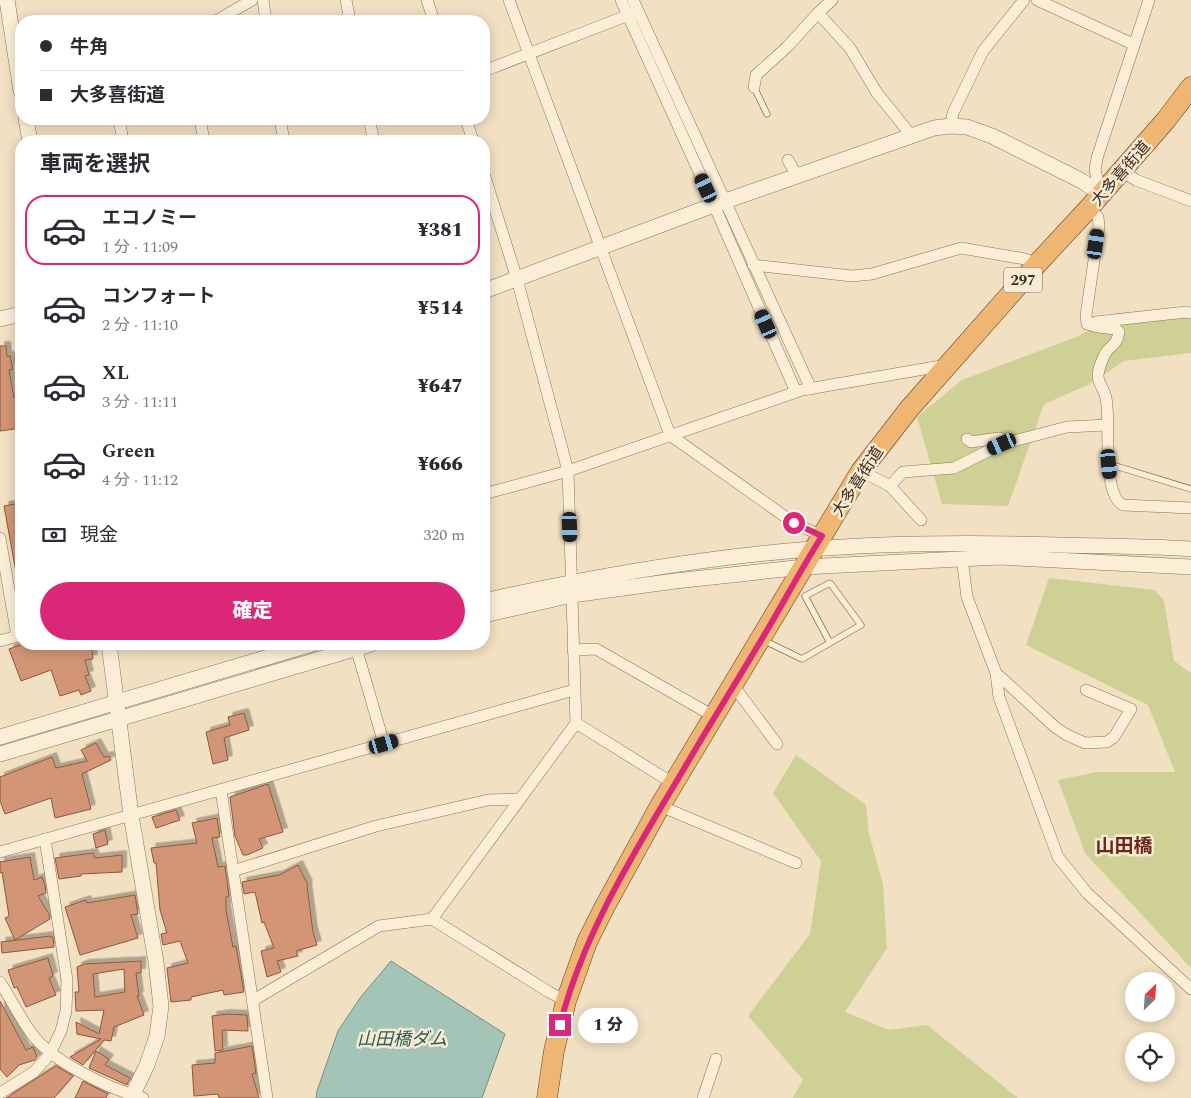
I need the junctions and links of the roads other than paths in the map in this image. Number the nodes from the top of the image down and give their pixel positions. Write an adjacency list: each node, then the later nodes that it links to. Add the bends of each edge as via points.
1 (7, 0): 13 (street); 21 (street)
2 (252, 0): 16 (street)
3 (263, 0): 17 (street)
4 (346, 0): 18 (street)
5 (427, 0): 19 (street)
6 (509, 0): 22 (street)
7 (620, 0): 15 (street)
8 (633, 0): 15 (street)
9 (832, 0): 14 (street)
10 (1024, 0): 27 (street, via 983,52 953,114)
11 (1037, 0): 20 (street)
12 (1149, 0): 20 (street)
13 (0, 2)
14 (818, 12): 24 (street, via 756,75); 28 (street, via 850,48 877,93)
15 (633, 14): 22 (street); 35 (street)
16 (226, 15)
17 (265, 15)
18 (349, 15)
19 (432, 15)
20 (1133, 44): 33 (street, via 1097,158)
21 (15, 52)
22 (529, 53): 23 (street); 36 (street)
23 (490, 69)
24 (754, 87): 26 (lane)
25 (1191, 87): 30 (highway, 大多喜街道 / 297)
26 (767, 114)
27 (951, 126): 28 (street); 33 (street, via 967,127 992,136 1082,182)
28 (911, 135): 31 (street)
29 (788, 160): 31 (street)
30 (1121, 171): 33 (highway, 大多喜街道 / 297); 34 (street)
31 (797, 176): 35 (street)
32 (490, 201): 39 (street)
33 (1095, 201): 37 (highway, 大多喜街道 / 297); 44 (street, via 1099,226)
34 (1191, 201)
35 (719, 203): 36 (street); 38 (street); 47 (street)
36 (600, 247): 39 (street); 49 (street)
37 (1037, 264): 38 (street, via 961,248 872,274 852,276); 45 (highway, 大多喜街道 / 297)
38 (753, 266): 46 (street)
39 (517, 280): 40 (street); 53 (street)
40 (490, 289)
41 (1191, 313): 44 (street)
42 (15, 315): 43 (street)
43 (0, 319)
44 (1087, 324): 48 (street, via 1119,332 1117,342 1105,354 1098,377 1106,397)
45 (947, 365): 46 (street); 54 (highway, 大多喜街道 / 297)
46 (811, 389): 47 (street)
47 (796, 392): 49 (street)
48 (1107, 425): 51 (street, via 1067,427); 52 (street)
49 (670, 435): 53 (street); 61 (street)
50 (967, 439): 51 (street, via 972,442 999,438)
51 (1012, 442): 55 (street, via 954,468 903,472)
52 (1109, 464): 56 (lane); 58 (street, via 1111,488 1118,502 1131,506)
53 (568, 471): 57 (street); 66 (street)
54 (861, 471): 55 (street); 61 (highway, 大多喜街道 / 297)
55 (890, 486): 59 (street)
56 (1191, 489)
57 (490, 492)
58 (1191, 508)
59 (921, 520)
60 (0, 538): 69 (street)
61 (818, 542): 62 (street); 64 (highway, 大多喜街道 / 297); 66 (street)
62 (1191, 549)
63 (962, 558): 64 (street); 65 (street); 79 (street, via 967,597)
64 (804, 567): 66 (street); 71 (highway, 大多喜街道 / 297)
65 (1191, 567)
66 (571, 589): 67 (street); 68 (street); 78 (street)
67 (490, 600)
68 (490, 613)
69 (15, 615)
70 (15, 636): 72 (street)
71 (762, 640): 73 (lane, via 802,659); 80 (highway, 大多喜街道 / 297)
72 (0, 641)
73 (830, 643): 73 (lane, via 861,625 830,583 805,596)
74 (110, 650): 83 (street)
75 (292, 650): 83 (street)
76 (345, 650): 85 (street)
77 (362, 650): 88 (street)
78 (573, 650): 81 (street); 84 (street, via 596,649)
79 (996, 673): 82 (street, via 1067,735 1085,742 1107,742 1114,737 1131,709); 102 (street, via 999,698 1058,857 1088,893)
80 (734, 685): 84 (highway, 大多喜街道 / 297); 89 (street)
81 (574, 690): 86 (street); 88 (street)
82 (1086, 690)
83 (116, 702): 85 (street); 87 (street)
84 (714, 716): 91 (highway, 大多喜街道 / 297)
85 (118, 720): 90 (street); 95 (street)
86 (576, 723): 91 (street); 93 (street)
87 (0, 737)
88 (384, 744): 92 (street)
89 (777, 744)
90 (0, 754)
91 (674, 784): 94 (highway, 大多喜街道 / 297)
92 (221, 790): 95 (street); 99 (street)
93 (520, 799): 99 (street, via 488,800 376,826); 100 (street)
94 (660, 806): 98 (street); 104 (highway, 大多喜街道 / 297, via 587,942)
95 (131, 815): 96 (street); 108 (street, via 161,1006 157,1036)
96 (45, 839): 97 (street); 105 (street, via 67,980 66,1012)
97 (0, 852)
98 (796, 863)
99 (233, 871): 103 (street)
100 (432, 920): 103 (street, via 379,926); 104 (street)
101 (0, 982): 105 (street, via 33,1035)
102 (1191, 989)
103 (252, 1001): 109 (street)
104 (566, 1001): 110 (highway, 大多喜街道 / 297)
105 (50, 1054): 107 (street, via 34,1072); 108 (street)
106 (716, 1059): 111 (street)
107 (0, 1093)
108 (136, 1097)
109 (267, 1098)
110 (547, 1098)
111 (703, 1098)

